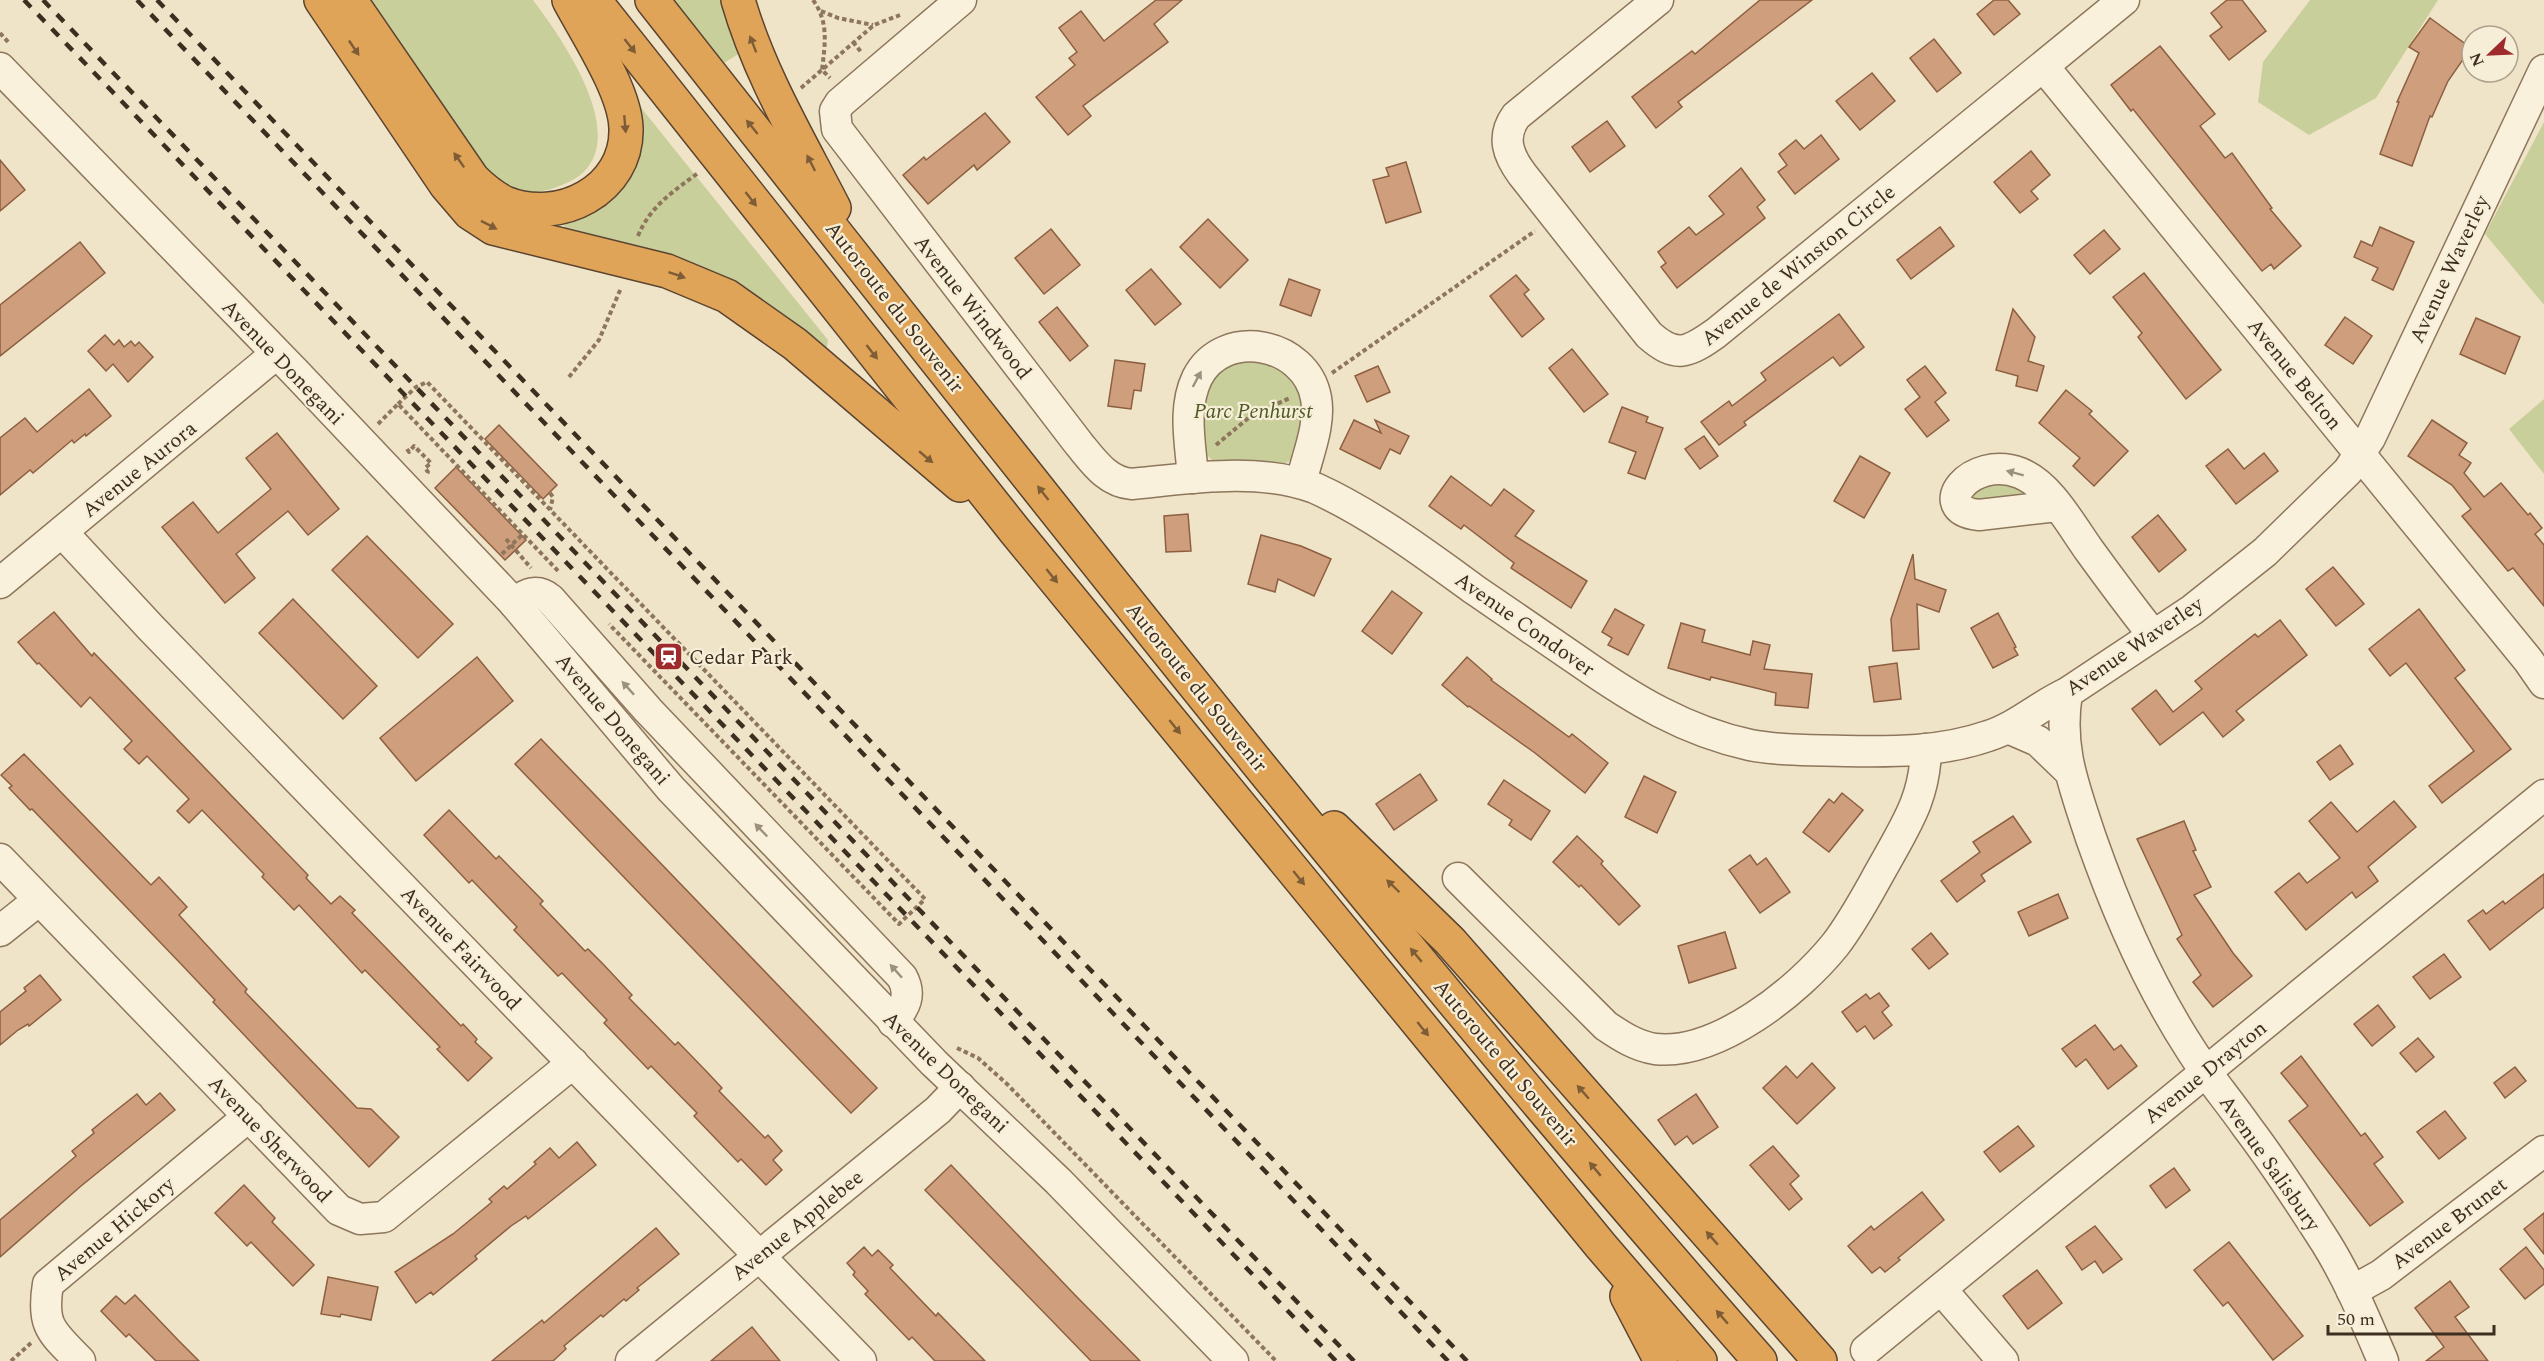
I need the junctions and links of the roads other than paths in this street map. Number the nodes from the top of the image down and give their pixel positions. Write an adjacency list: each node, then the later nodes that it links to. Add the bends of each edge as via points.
1 (321, 0): 20 (highway, one-way to 20, via 446,185 476,217 507,233 667,271 727,296 795,344)
2 (350, 0): 3 (highway, one-way to 2, via 619,97 626,141 617,168 597,191 572,205 544,210 504,202 472,179)
3 (569, 0)
4 (594, 0): 20 (highway, Autoroute du Souvenir, one-way to 20)
5 (652, 0): 13 (highway, Autoroute du Souvenir, one-way to 5)
6 (738, 0): 13 (highway, one-way to 6, via 772,87)
7 (961, 0): 18 (street, Avenue Windwood, via 863,55 847,95 835,111 835,120 842,137 1079,444 1107,475)
8 (1658, 0): 10 (street, Avenue de Winston Circle, via 1516,116 1509,126 1507,141 1510,157 1541,199 1649,335 1673,351 1692,349 1716,333)
9 (2124, 0): 10 (street, Avenue de Winston Circle)
10 (2044, 67): 15 (street, Avenue Belton)
11 (0, 68): 14 (street, Avenue Donegani)
12 (2544, 70): 15 (street, Avenue Waverley)
13 (867, 272): 26 (highway, Autoroute du Souvenir, one-way to 13)
14 (276, 354): 21 (street, Avenue Aurora); 37 (street, Avenue Donegani, via 514,603 671,789)
15 (2360, 454): 23 (street, Avenue Waverley, via 2334,486 2265,552 2216,592); 24 (street, Avenue Belton)
16 (1193, 478): 17 (street, Avenue Condover, via 1258,477); 17 (street, one-way to 17, via 1189,405 1198,376 1216,357 1230,350 1260,346 1290,358 1308,377 1316,396 1317,416); 18 (street, Avenue Condover)
17 (1301, 483): 28 (street, Avenue Condover, via 1328,494 1401,537 1618,689 1681,724 1772,748)
18 (1132, 484)
19 (2057, 506): 23 (street)
20 (1014, 531): 40 (highway, Autoroute du Souvenir, one-way to 40)
21 (62, 532): 22 (street, Avenue Aurora); 35 (street, Avenue Fairwood)
22 (0, 583)
23 (2152, 635): 25 (street, Avenue Waverley)
24 (2544, 684)
25 (2067, 693): 27 (street, Avenue Waverley); 29 (street, Avenue Salisbury, via 2063,736)
26 (1223, 720): 51 (highway, Autoroute du Souvenir, one-way to 26, via 1530,1092); 52 (highway, one-way to 26, via 1450,941)
27 (2008, 728): 28 (street, Avenue Waverley, via 1968,743); 29 (street, Avenue Salisbury, via 2038,741)
28 (1926, 749): 32 (street, via 1923,784 1915,808 1847,928 1801,981 1737,1026 1694,1045 1654,1048 1608,1038)
29 (2068, 770): 36 (street, Avenue Salisbury, via 2134,947 2167,1011)
30 (2544, 795): 36 (street, Avenue Drayton)
31 (0, 859): 33 (street, Avenue Sherwood)
32 (1458, 878)
33 (39, 900): 34 (street); 38 (street, Avenue Sherwood)
34 (0, 932)
35 (573, 1063): 38 (street, Avenue Sherwood, via 384,1217 360,1219 339,1210); 41 (street, Avenue Fairwood)
36 (2206, 1072): 42 (street, Avenue Drayton); 43 (street, Avenue Salisbury, via 2299,1202)
37 (960, 1087): 41 (street, Avenue Applebee, via 938,1110); 48 (street, Avenue Donegani, via 1058,1181)
38 (249, 1116): 45 (street, Avenue Hickory, via 48,1284 44,1306 50,1329)
39 (2544, 1151): 43 (street, Avenue Brunet, via 2381,1275)
40 (1601, 1246): 49 (highway); 50 (highway, Autoroute du Souvenir)
41 (760, 1255): 46 (street, Avenue Applebee); 47 (street, Avenue Fairwood)
42 (1941, 1289): 44 (street, Avenue Drayton); 53 (street)
43 (2352, 1291): 54 (street, Avenue Salisbury)
44 (1866, 1350)
45 (80, 1361)
46 (630, 1361)
47 (861, 1361)
48 (1233, 1361)
49 (1661, 1361)
50 (1700, 1361)
51 (1760, 1361)
52 (1820, 1361)
53 (2003, 1361)
54 (2383, 1361)

